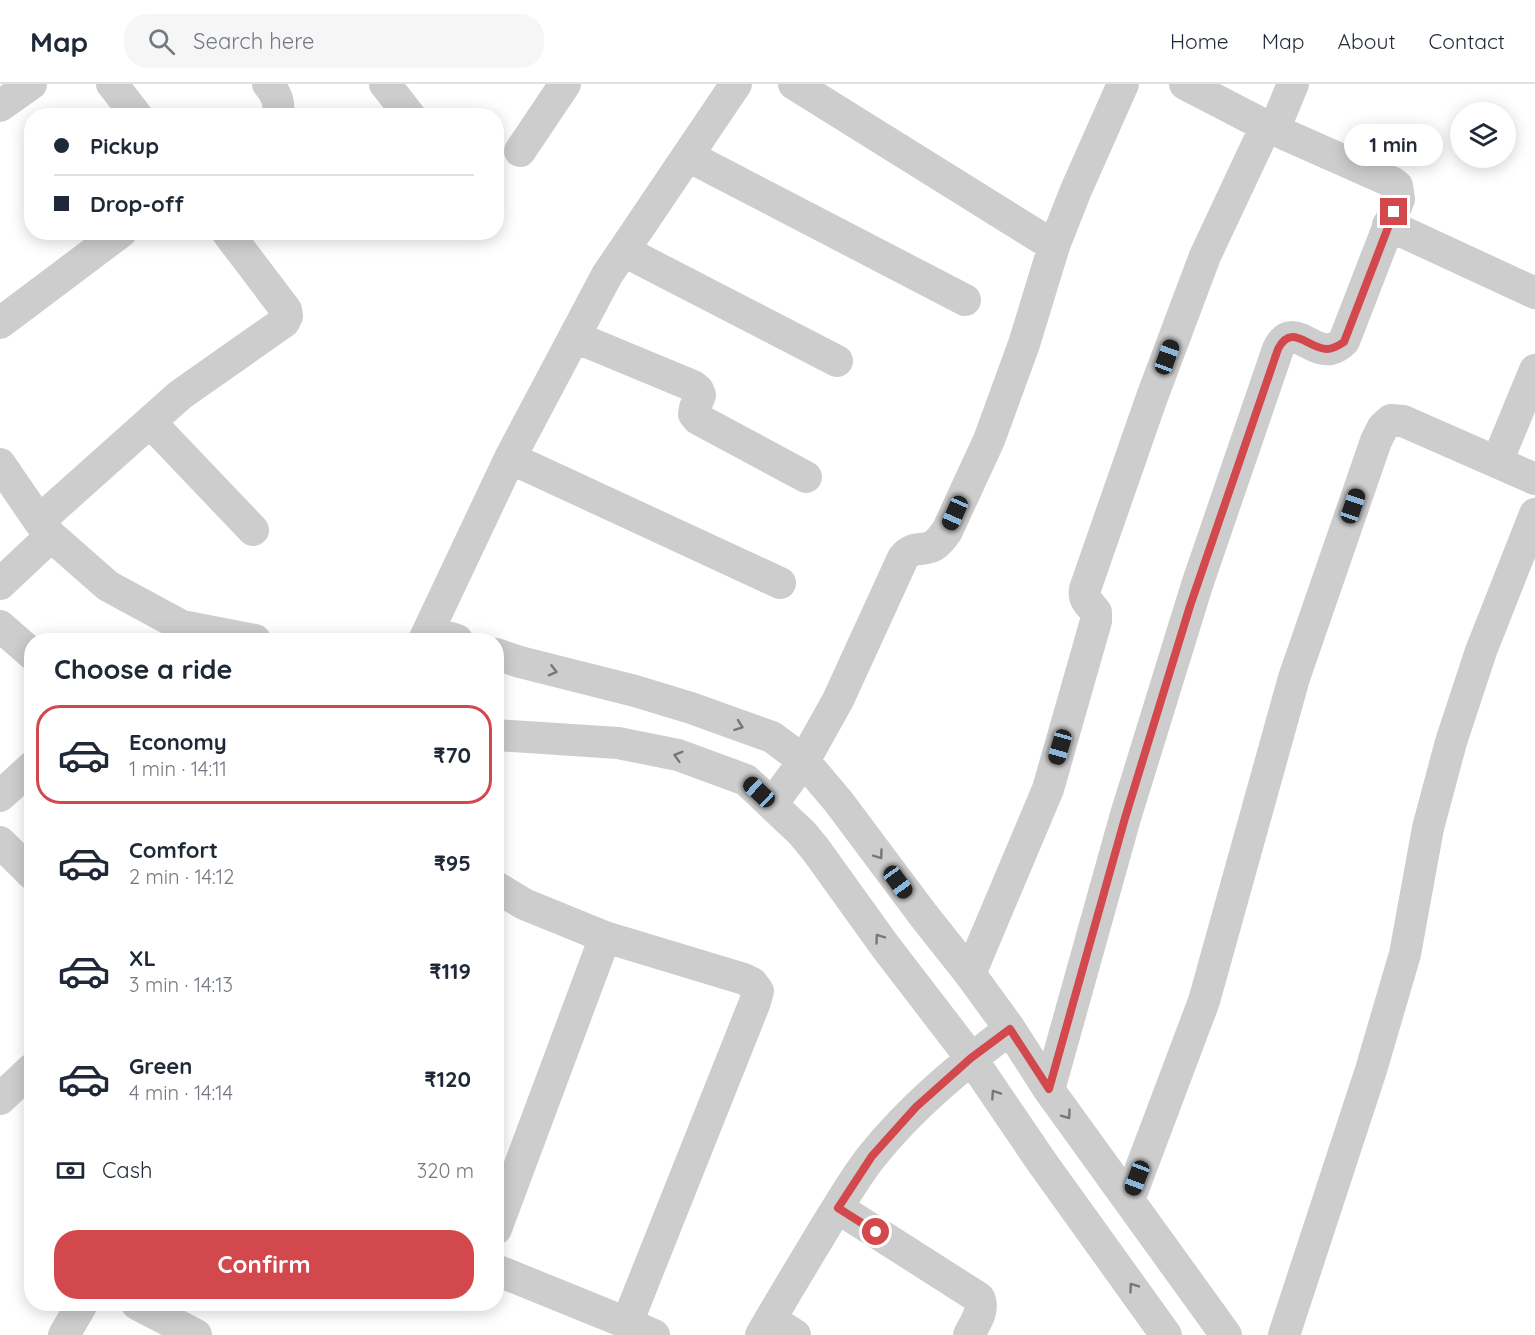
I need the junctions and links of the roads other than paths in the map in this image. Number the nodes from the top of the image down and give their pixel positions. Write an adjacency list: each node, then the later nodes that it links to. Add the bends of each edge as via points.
1 (31, 84): 11 (street)
2 (112, 84): 12 (street)
3 (268, 84): 13 (street)
4 (385, 84): 14 (street)
5 (566, 84): 16 (street)
6 (736, 84): 17 (street)
7 (794, 84): 21 (street)
8 (1123, 84): 21 (street)
9 (1293, 84): 15 (street)
10 (1193, 86): 15 (street)
11 (0, 106)
12 (131, 108)
13 (279, 108)
14 (404, 108)
15 (1270, 128): 18 (street, via 1398,186 1399,199); 54 (street, via 1205,256 1152,397 1084,595 1096,612 1096,621 1048,789)
16 (520, 151)
17 (688, 156): 22 (street); 24 (street)
18 (1388, 225): 23 (street); 58 (street, via 1344,342 1329,350 1288,337 1278,349 1190,608 1125,818)
19 (110, 240): 25 (street)
20 (233, 240): 29 (street, via 287,316 278,327 180,395)
21 (1054, 246): 46 (street, via 989,440 947,531 931,547 911,550 903,558 838,700)
22 (624, 251): 26 (street); 27 (street)
23 (1535, 293)
24 (965, 300)
25 (0, 323)
26 (575, 337): 30 (street); 33 (street, via 693,386 700,395 694,414 698,419)
27 (837, 361)
28 (1535, 370): 31 (street)
29 (150, 422): 36 (street); 37 (street)
30 (510, 458): 38 (street); 42 (street)
31 (1497, 462): 34 (street); 60 (street, via 1403,421 1391,420 1376,441 1294,678 1204,1001)
32 (0, 464): 36 (street)
33 (806, 477)
34 (1535, 479)
35 (1535, 514): 73 (street, via 1450,742 1428,828 1405,954)
36 (45, 528): 39 (street); 41 (street, via 108,586)
37 (252, 531)
38 (780, 583)
39 (0, 584)
40 (0, 626): 43 (street)
41 (175, 633)
42 (439, 633)
43 (24, 647)
44 (504, 657): 46 (street, one-way to 46, via 691,708 772,737)
45 (504, 736): 49 (street, one-way to 45, via 746,780 678,755 618,743)
46 (804, 761): 49 (street); 54 (street, one-way to 54)
47 (24, 774): 48 (street)
48 (0, 796)
49 (772, 804): 56 (street, one-way to 49, via 885,946 802,833)
50 (0, 842): 51 (street)
51 (24, 866)
52 (504, 892): 53 (street)
53 (605, 937): 61 (street); 66 (street, via 744,979 758,991)
54 (970, 974): 55 (street)
55 (1010, 1029): 56 (street); 58 (street)
56 (954, 1074): 62 (street, via 916,1107 872,1156); 71 (street, one-way to 56, via 1041,1161)
57 (24, 1076): 59 (street)
58 (1049, 1089): 60 (street, one-way to 60)
59 (0, 1099)
60 (1129, 1200): 72 (street)
61 (504, 1208)
62 (838, 1208): 67 (street); 70 (street, via 979,1298 982,1304)
63 (504, 1273): 66 (street)
64 (78, 1311): 68 (street)
65 (150, 1311): 69 (street)
66 (640, 1329)
67 (775, 1330)
68 (64, 1335)
69 (196, 1335)
70 (969, 1335)
71 (1166, 1335)
72 (1226, 1335)
73 (1284, 1335)

